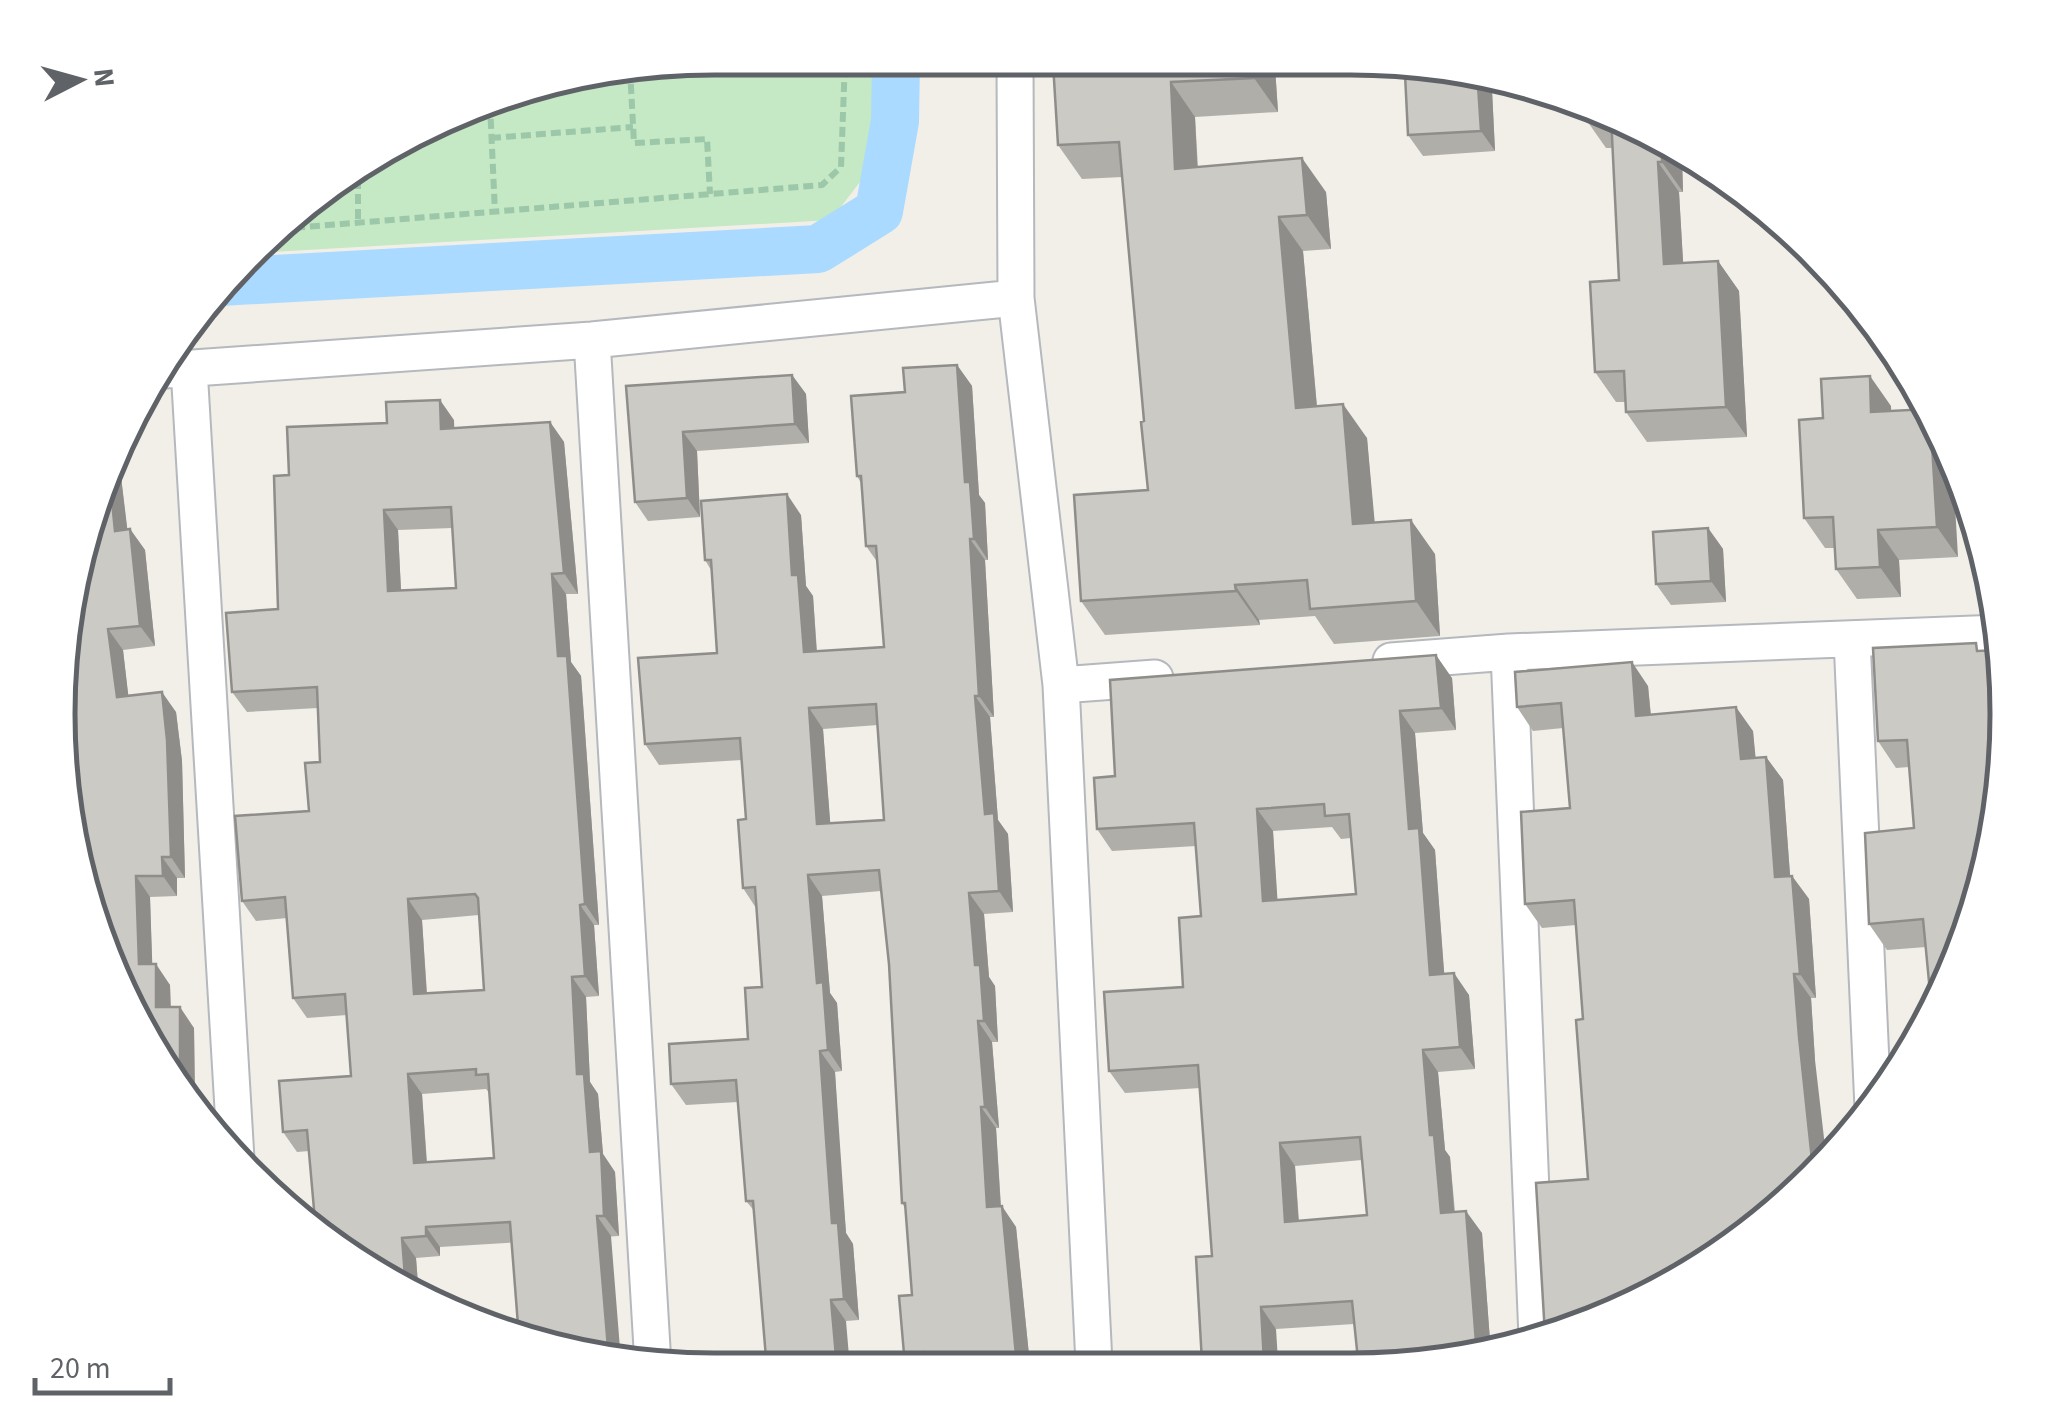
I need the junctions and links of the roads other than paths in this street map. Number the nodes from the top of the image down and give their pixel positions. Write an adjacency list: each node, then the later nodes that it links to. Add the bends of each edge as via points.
1 (1015, 75): 2 (street)
2 (1016, 298): 3 (street); 10 (street)
3 (592, 340): 4 (street); 14 (street)
4 (177, 369): 12 (street)
5 (1985, 634): 6 (street)
6 (1852, 639): 7 (street); 11 (street)
7 (1509, 652): 8 (street); 13 (street)
8 (1353, 664)
9 (1197, 675): 10 (street)
10 (1061, 684): 15 (street)
11 (1872, 1083)
12 (234, 1135)
13 (1536, 1325)
14 (653, 1350)
15 (1093, 1353)

